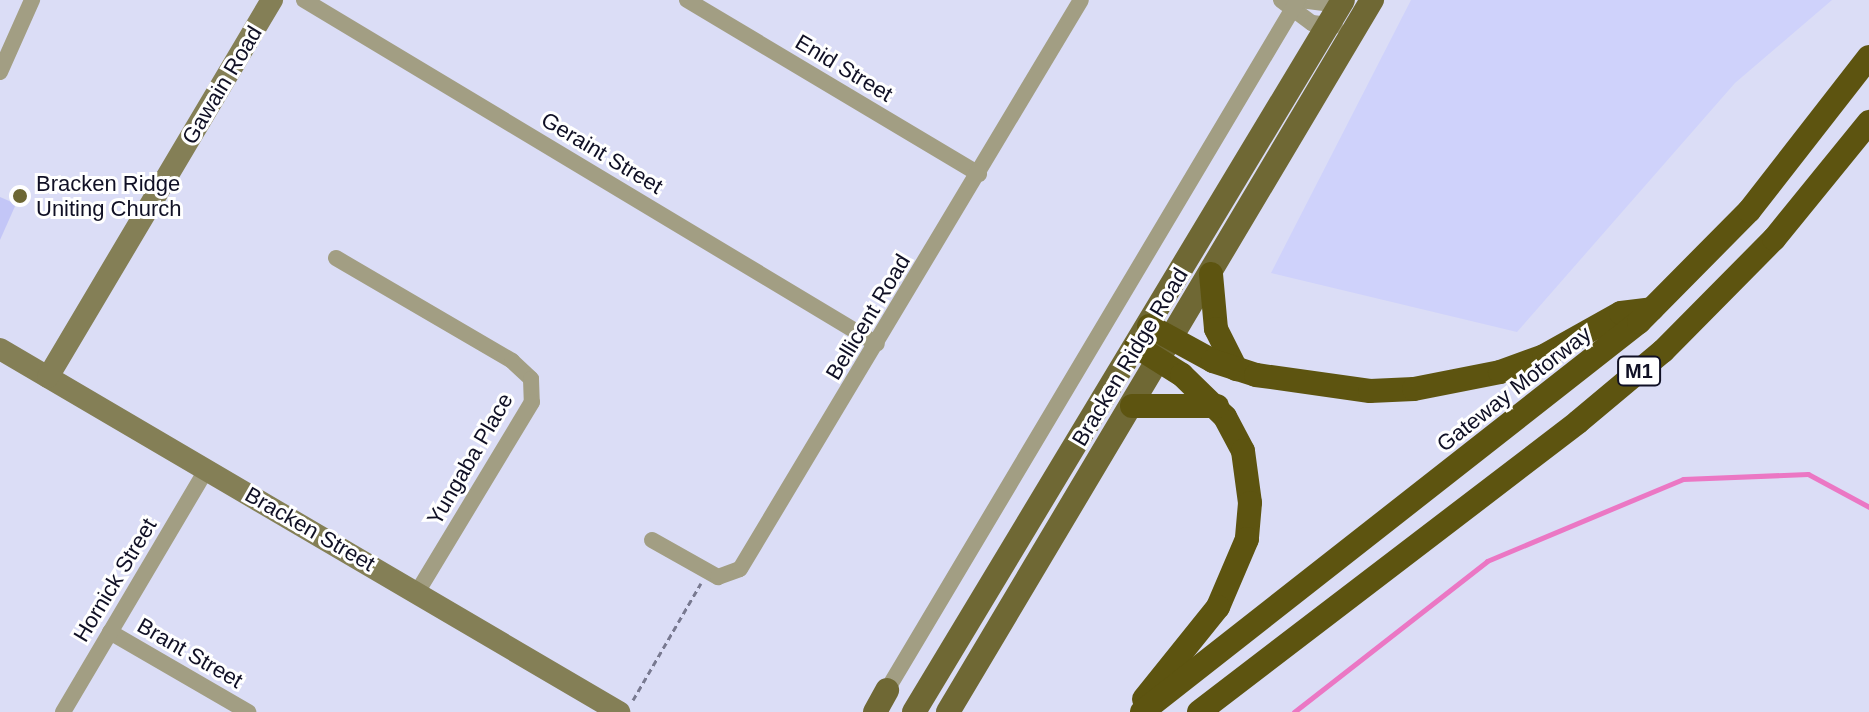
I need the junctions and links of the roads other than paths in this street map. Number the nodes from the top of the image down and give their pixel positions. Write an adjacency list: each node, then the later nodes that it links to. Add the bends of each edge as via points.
1 (32, 0): 12 (street)
2 (272, 0): 23 (street, Gawain Road)
3 (304, 0): 19 (street, Geraint Street)
4 (687, 0): 14 (street, Enid Street)
5 (1372, 0): 9 (main road, Bracken Ridge Road)
6 (1077, 1): 14 (street, Bellicent Road)
7 (1341, 2): 8 (street); 10 (main road, Bracken Ridge Road)
8 (1293, 3): 10 (street); 30 (street, Bracken Ridge Road)
9 (1359, 23): 10 (street); 16 (main road, Bracken Ridge Road)
10 (1326, 28): 18 (main road, Bracken Ridge Road)
11 (1869, 57): 17 (highway, Gateway Motorway / M1, via 1749,211)
12 (0, 72)
13 (1869, 122): 38 (highway, M1, via 1774,239 1663,351)
14 (979, 174): 19 (street, Bellicent Road)
15 (336, 258): 28 (street, Yungaba Place, via 512,361 531,379 532,402)
16 (1211, 274): 21 (main road, Bracken Ridge Road); 22 (highway, via 1216,329)
17 (1652, 309): 22 (highway, via 1621,313 1544,356 1500,372 1414,389 1329,388); 37 (highway, Gateway Motorway / M1, via 1595,360)
18 (1143, 336): 21 (highway); 35 (main road, Bracken Ridge Road)
19 (877, 344): 27 (street, Bellicent Road, via 740,569 718,577)
20 (0, 349): 23 (street, Bracken Street)
21 (1165, 350): 22 (highway); 24 (main road, Bracken Ridge Road); 25 (highway)
22 (1236, 369)
23 (48, 377): 26 (street, Bracken Street)
24 (1132, 406): 25 (highway); 36 (main road, Bracken Ridge Road)
25 (1217, 406): 37 (highway, via 1243,451 1250,503 1247,539 1218,607 1179,659 1148,689)
26 (206, 470): 28 (street, Bracken Street); 29 (street, Hornick Street)
27 (652, 540)
28 (418, 591): 31 (street, Bracken Street)
29 (110, 632): 32 (street, Hornick Street); 33 (street, Brant Street)
30 (887, 690): 34 (main road)
31 (626, 706)
32 (63, 712)
33 (248, 712)
34 (875, 712)
35 (914, 712)
36 (948, 712)
37 (1140, 712)
38 (1199, 712)

